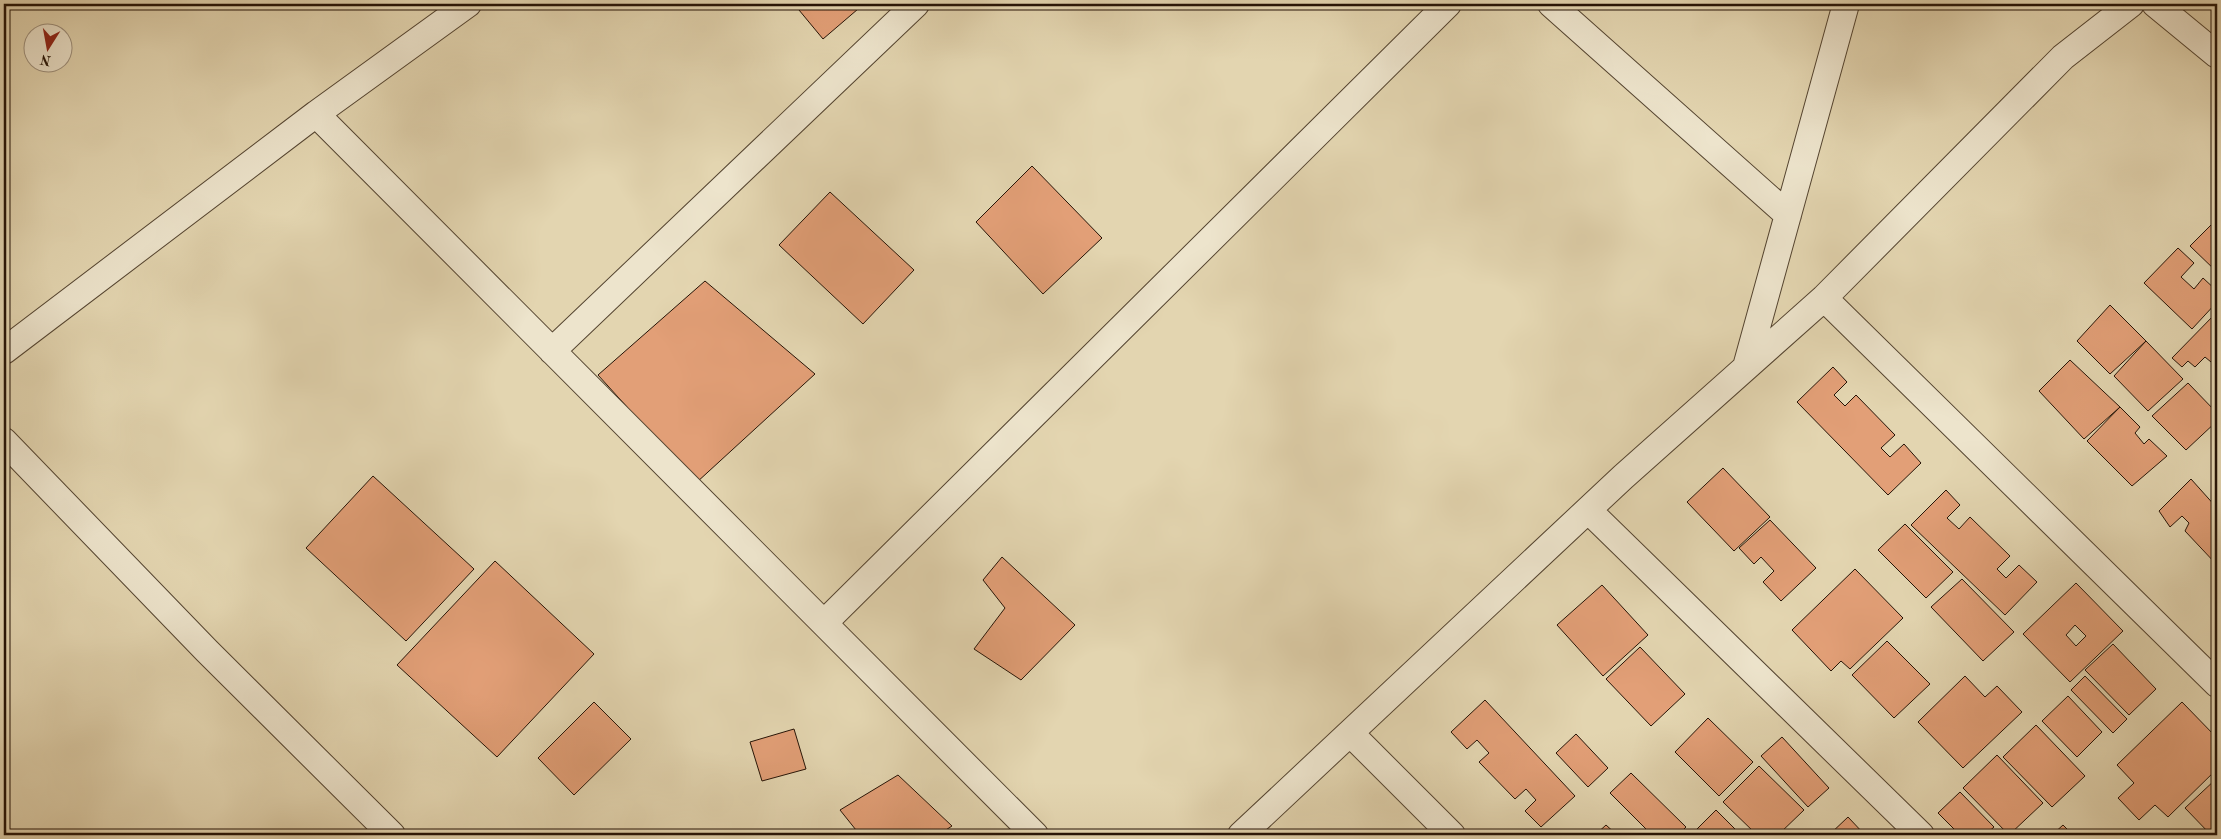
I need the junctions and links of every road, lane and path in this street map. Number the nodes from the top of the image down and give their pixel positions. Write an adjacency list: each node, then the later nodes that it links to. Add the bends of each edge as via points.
1 (468, 4): 9 (street)
2 (916, 4): 13 (street)
3 (1448, 4): 17 (street)
4 (1551, 4): 10 (street)
5 (1846, 4): 10 (street)
6 (2131, 4): 11 (street, via 2063,57)
7 (2155, 4): 8 (street)
8 (2217, 55)
9 (316, 114): 12 (street); 13 (street)
10 (1788, 215): 14 (street)
11 (1824, 298): 14 (street); 18 (street)
12 (4, 351)
13 (552, 351): 17 (street)
14 (1746, 367): 16 (street)
15 (4, 441): 20 (street, via 207,651)
16 (1588, 510): 19 (street); 24 (street)
17 (824, 623): 21 (street)
18 (2217, 684)
19 (1350, 733): 22 (street); 23 (street)
20 (392, 835)
21 (1034, 835)
22 (1241, 835)
23 (1452, 835)
24 (1921, 835)

